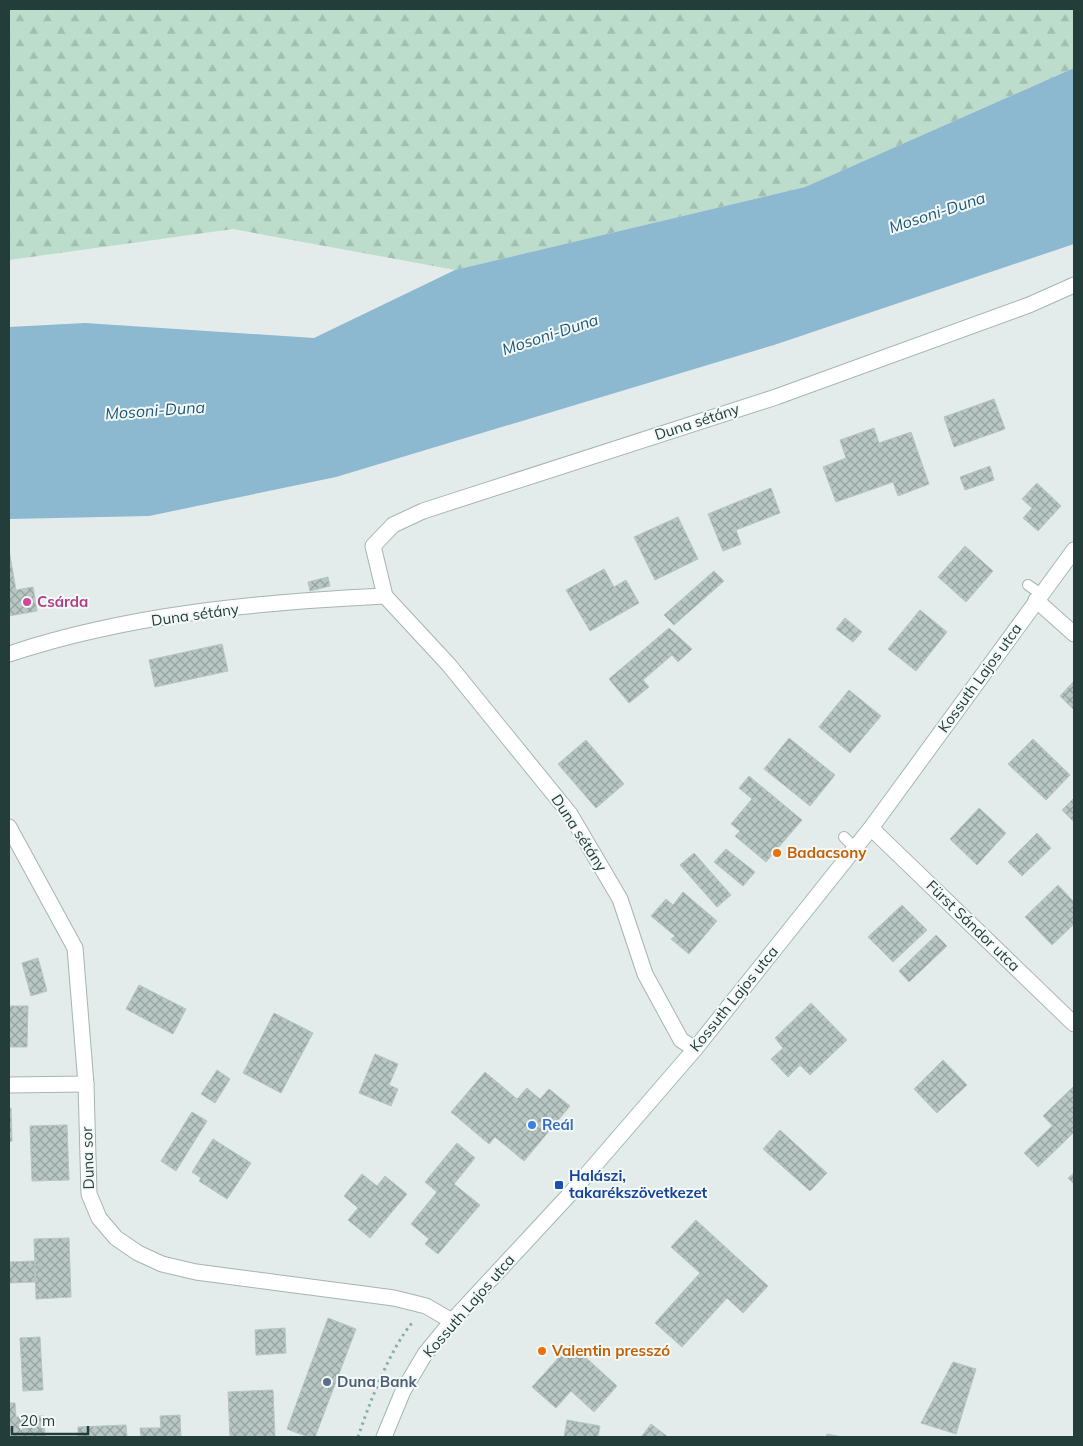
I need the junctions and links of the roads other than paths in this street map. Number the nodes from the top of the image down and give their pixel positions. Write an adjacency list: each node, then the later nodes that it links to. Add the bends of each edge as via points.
1 (1074, 285): 4 (street, Duna sétány, via 776,397 423,511 393,525 373,546)
2 (1074, 550): 5 (street, Kossuth Lajos utca)
3 (1028, 585): 5 (lane)
4 (385, 596): 7 (street, Duna sétány, via 305,600 165,618 49,640); 11 (street, Duna sétány, via 449,664 570,814 620,898 645,974 680,1040)
5 (1038, 597): 6 (street); 9 (street, Kossuth Lajos utca)
6 (1074, 634)
7 (9, 654)
8 (9, 827): 12 (street, Duna sor, via 76,948)
9 (870, 828): 10 (street, Fürst Sándor utca); 11 (street, Kossuth Lajos utca, via 850,842)
10 (1074, 1024)
11 (694, 1049): 14 (street, Kossuth Lajos utca, via 569,1195)
12 (86, 1084): 13 (street); 14 (street, Duna sor, via 89,1194 98,1218 116,1238 138,1253 162,1264 196,1272 394,1298 426,1306)
13 (9, 1085)
14 (452, 1321): 15 (street, Kossuth Lajos utca, via 425,1354 403,1390)
15 (384, 1437)

